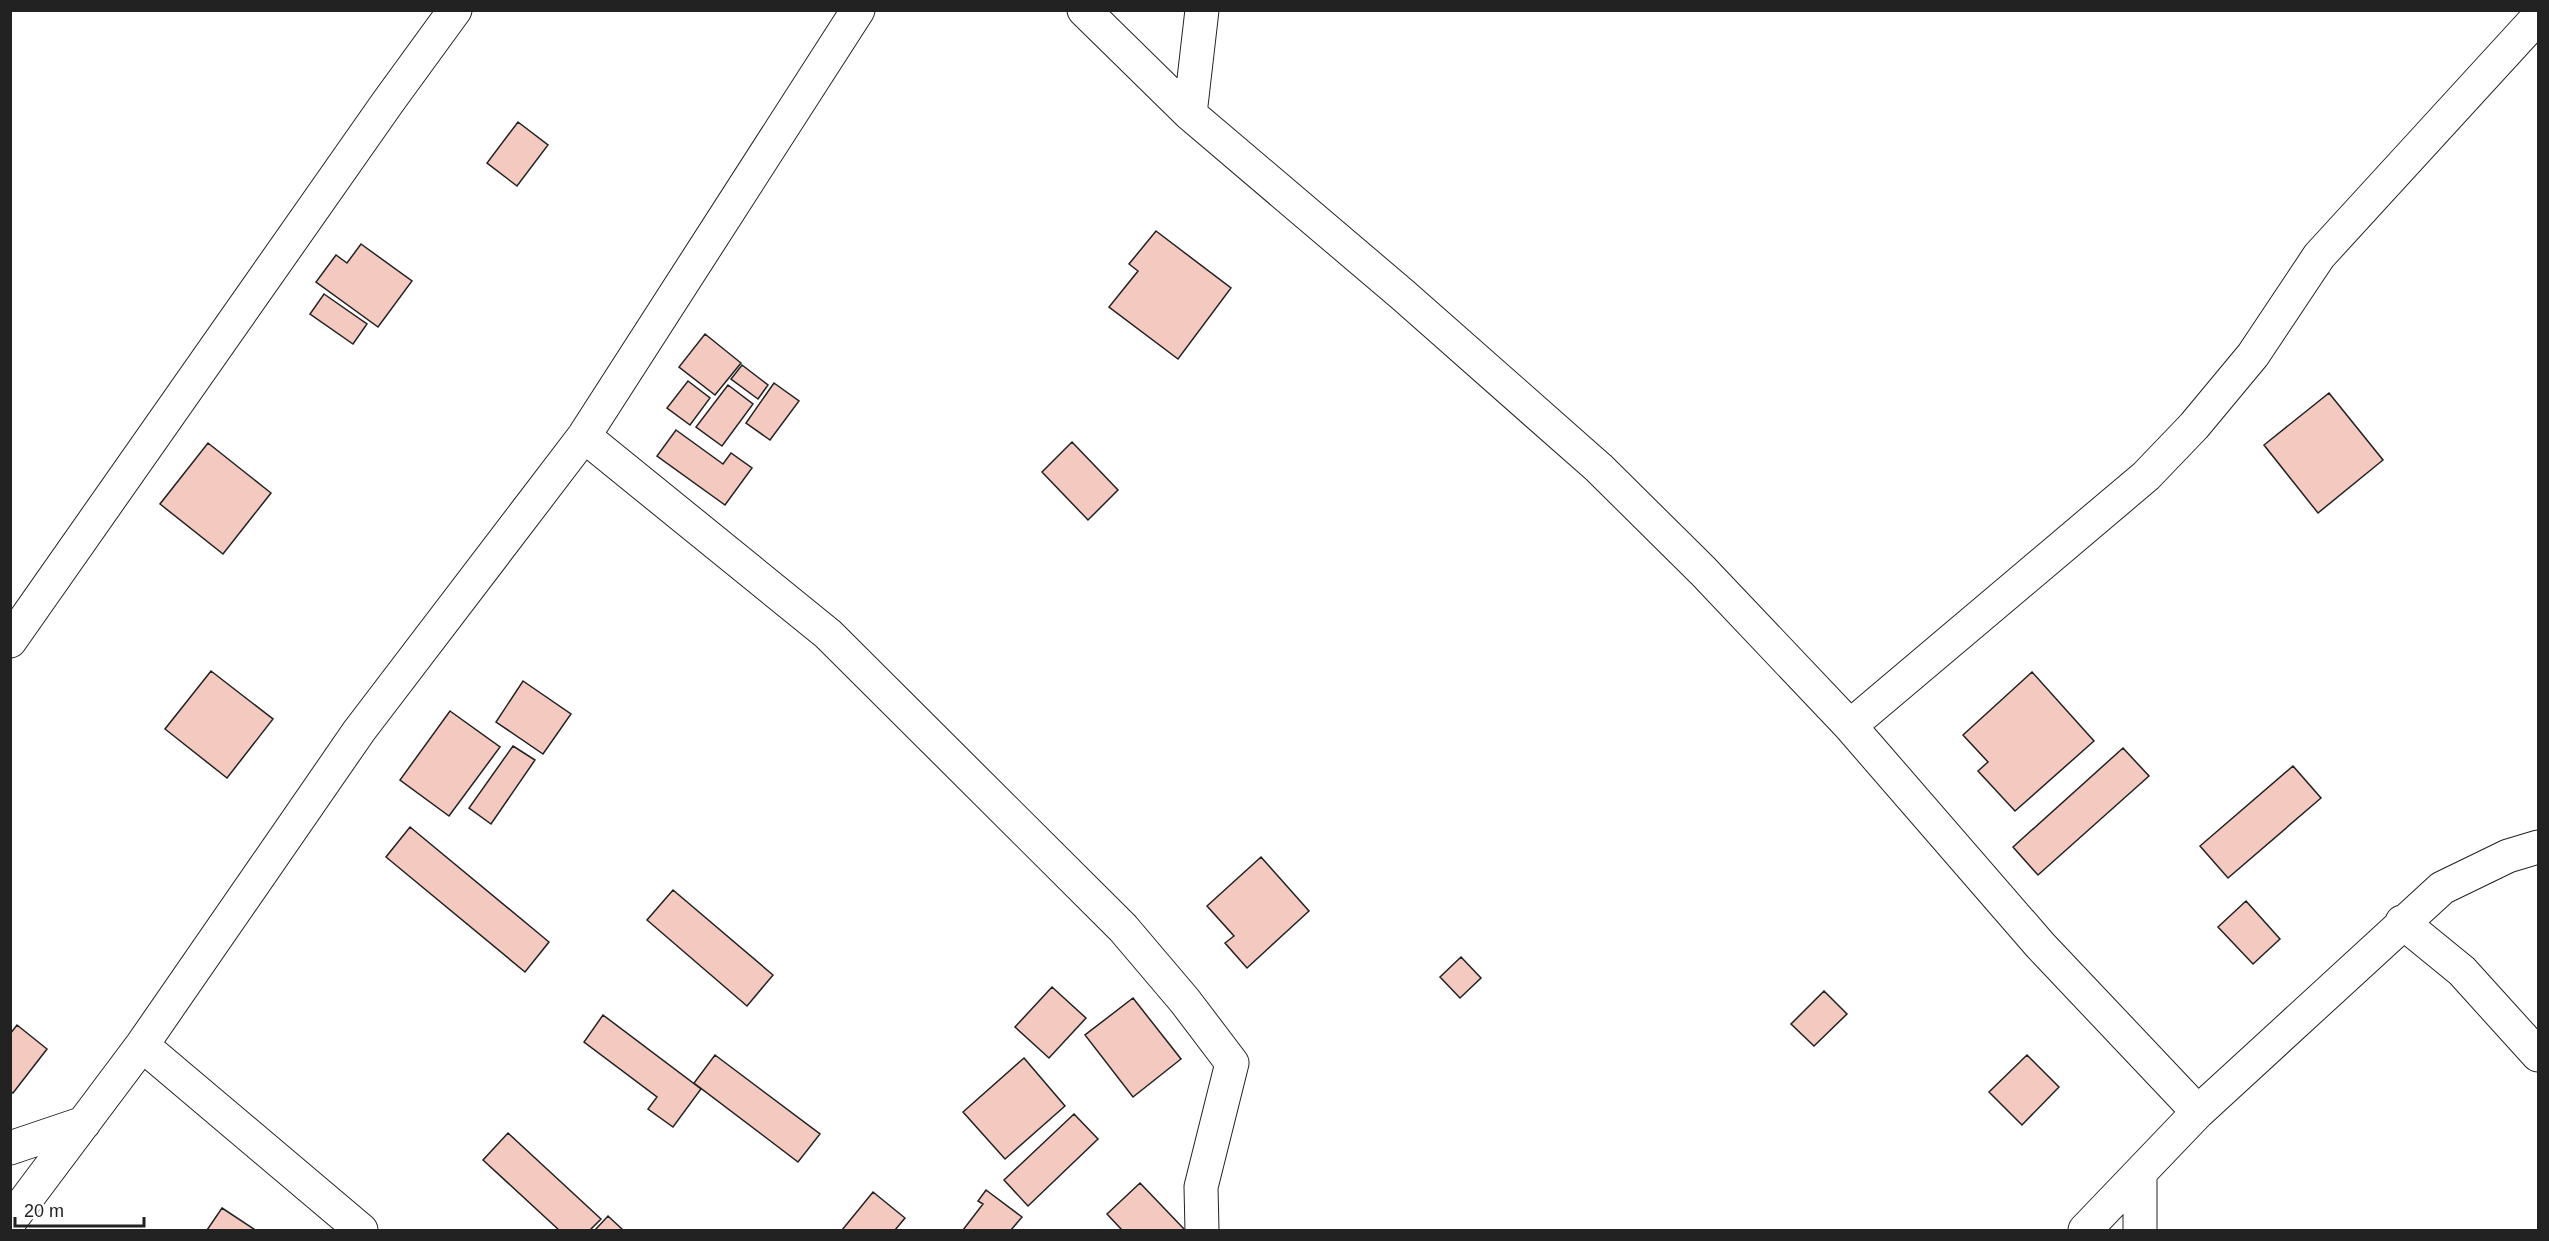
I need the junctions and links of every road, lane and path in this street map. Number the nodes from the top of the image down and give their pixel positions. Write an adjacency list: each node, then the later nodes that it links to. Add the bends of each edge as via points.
1 (455, 10): 8 (street)
2 (858, 10): 7 (street)
3 (1084, 10): 6 (street)
4 (1202, 10): 6 (street)
5 (2538, 17): 9 (street, via 2319,256 2253,355 2186,435 2146,476)
6 (1191, 114): 9 (street, via 1599,468)
7 (584, 436): 12 (street, via 359,731); 20 (street, via 828,634 1123,927 1185,1001 1232,1063 1201,1187)
8 (10, 641)
9 (1850, 726): 14 (street, via 2040,945)
10 (2538, 847): 11 (street, via 2508,856 2442,888)
11 (2402, 922): 13 (street, via 2462,971); 14 (street)
12 (142, 1045): 15 (street); 19 (street)
13 (2538, 1055)
14 (2198, 1112): 17 (street)
15 (84, 1123): 16 (street); 18 (street)
16 (10, 1148)
17 (2140, 1175): 21 (street); 22 (street)
18 (10, 1221)
19 (361, 1230)
20 (1202, 1230)
21 (2085, 1230)
22 (2140, 1230)

